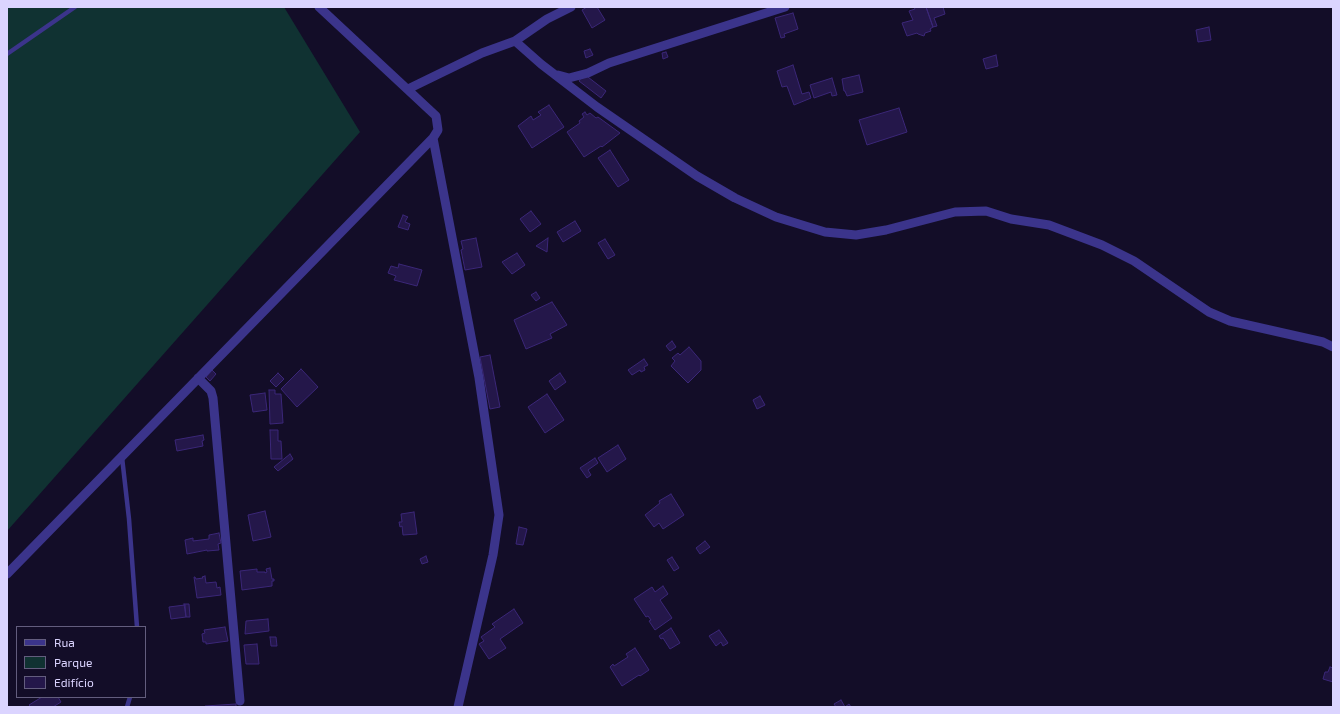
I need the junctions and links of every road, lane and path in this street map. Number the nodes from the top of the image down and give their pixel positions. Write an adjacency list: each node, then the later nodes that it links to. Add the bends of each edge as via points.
1 (75, 7): 6 (lane)
2 (319, 7): 8 (street)
3 (571, 7): 5 (street, via 547,19)
4 (785, 7): 7 (street, via 632,55 588,73 569,78)
5 (515, 42): 7 (street); 8 (street, via 482,53)
6 (7, 54)
7 (553, 73): 10 (street, via 597,107 697,176 735,198 776,217 826,232 856,235 955,212 986,211 1011,219 1049,225 1102,245 1134,261 1216,315 1230,321 1323,342)
8 (408, 89): 9 (street, via 436,116 438,130)
9 (433, 138): 11 (street); 16 (street, via 479,378 499,515 493,555)
10 (1333, 347)
11 (198, 378): 12 (street); 15 (street, via 211,391 213,398)
12 (122, 455): 13 (street); 14 (lane, via 130,519)
13 (7, 574)
14 (137, 626)
15 (240, 701)
16 (458, 707)

